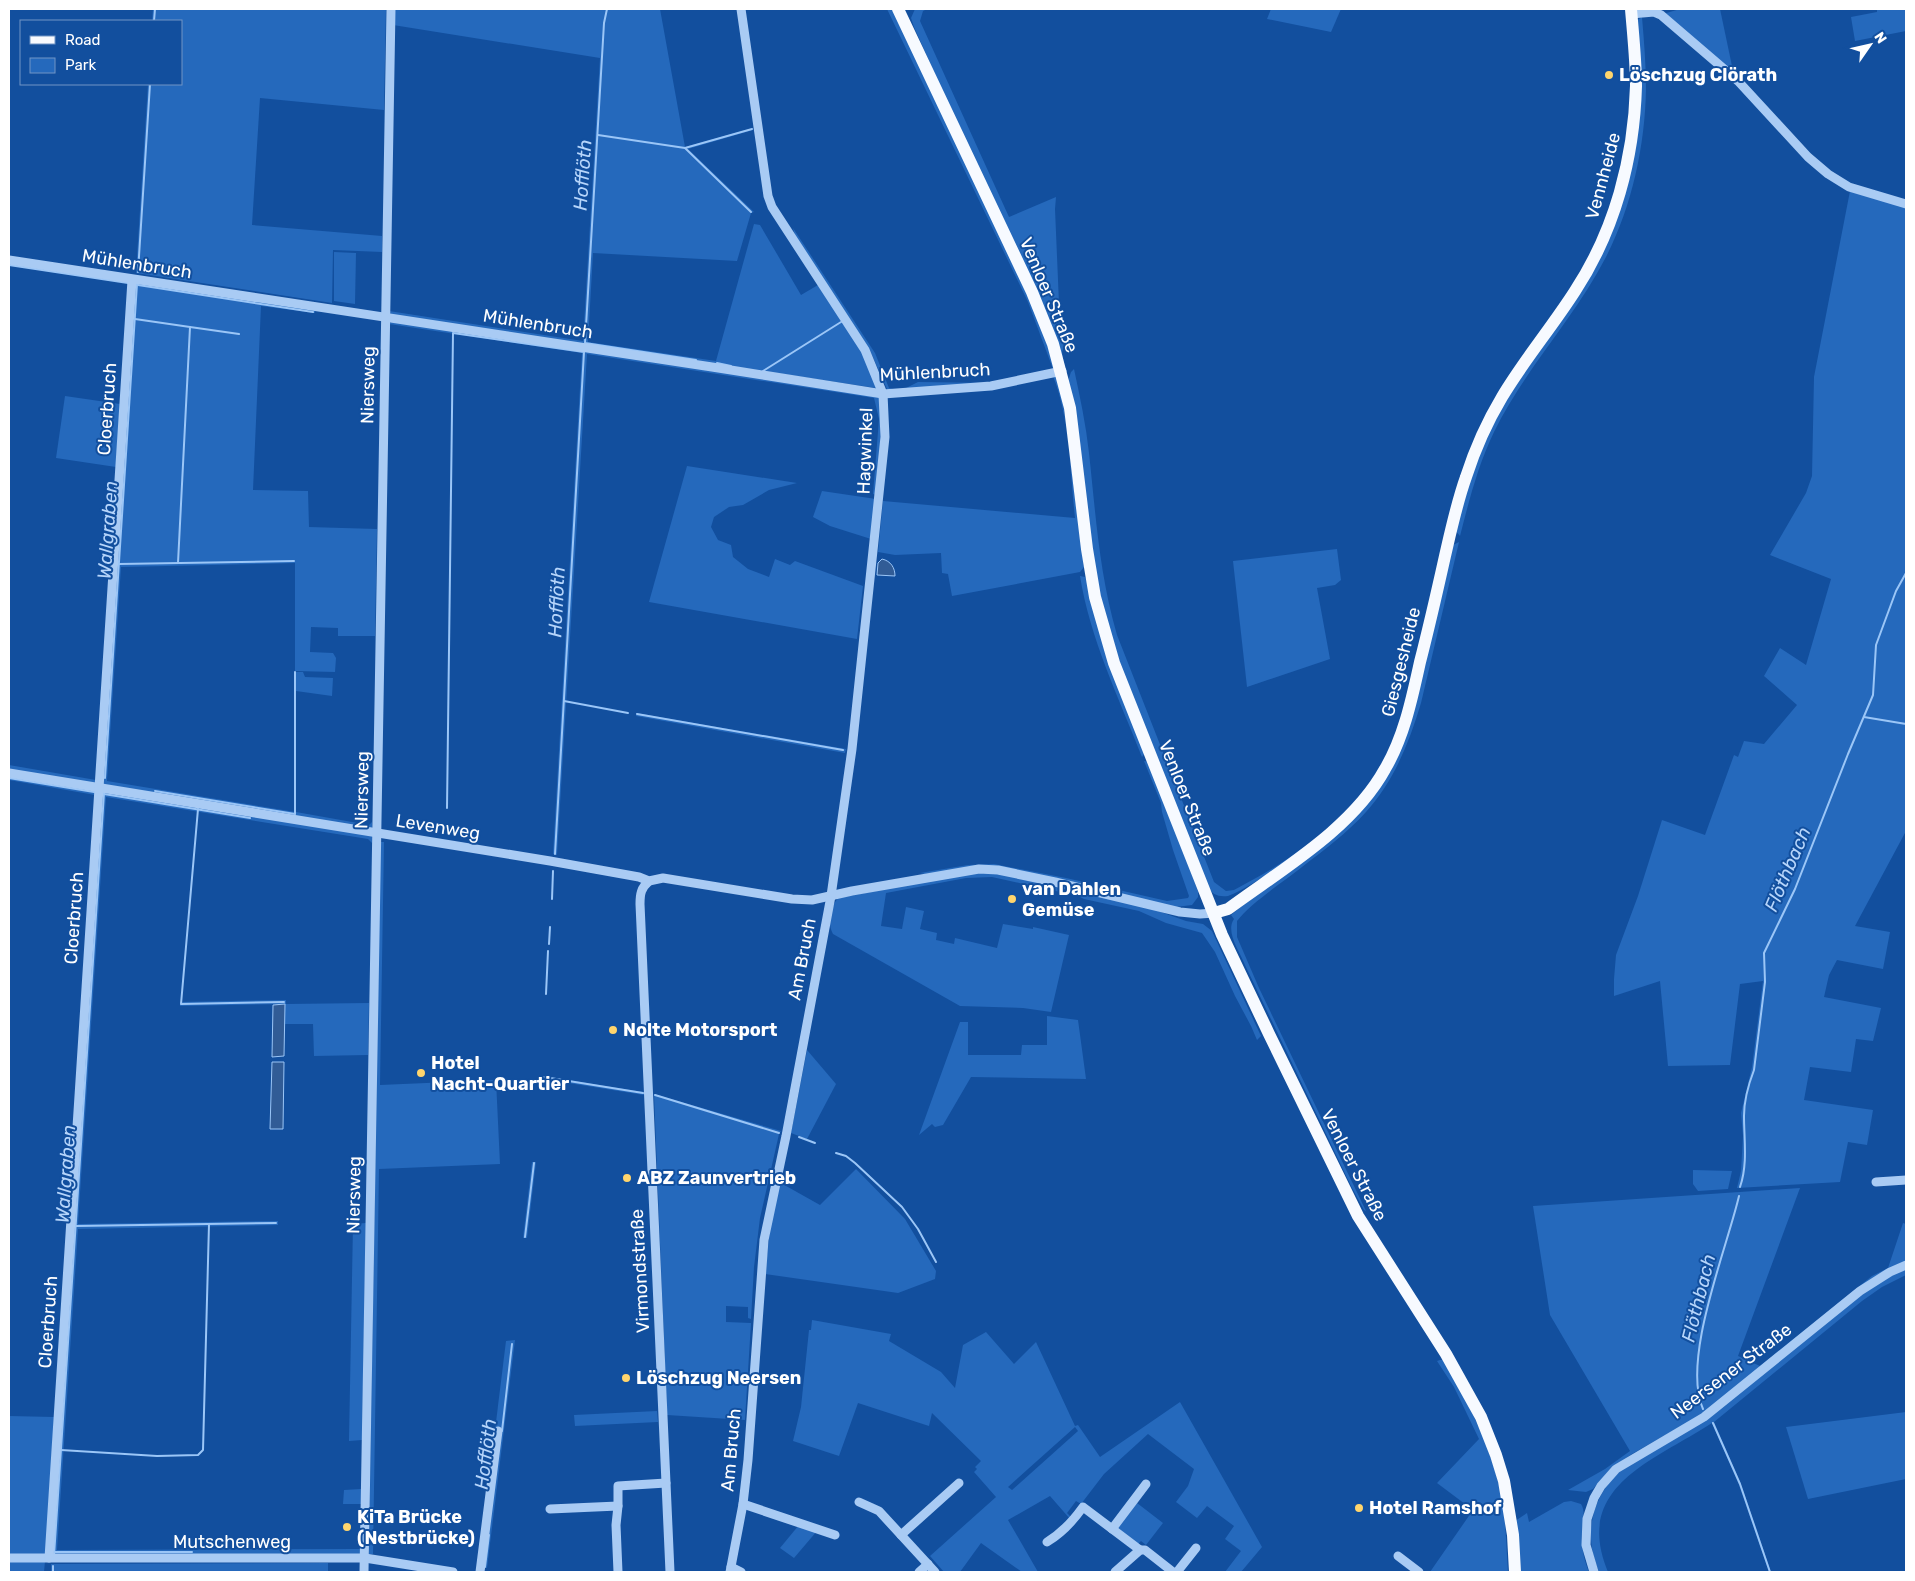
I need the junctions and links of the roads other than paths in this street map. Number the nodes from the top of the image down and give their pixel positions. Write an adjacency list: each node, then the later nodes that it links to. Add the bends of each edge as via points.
1 (391, 9): 8 (street, Niersweg)
2 (741, 9): 11 (street, Hagwinkel, via 772,207 865,350)
3 (898, 9): 10 (main road, Venloer Straße, via 1032,292)
4 (1631, 11): 5 (street, Vennheide, via 1661,15 1738,81 1808,157 1828,174 1849,187); 9 (main road, Vennheide, via 1636,83 1634,120 1620,195 1598,250 1576,290)
5 (1906, 204)
6 (9, 260): 7 (street, Mühlenbruch)
7 (132, 280): 8 (street, Mühlenbruch); 13 (street, Cloerbruch)
8 (386, 318): 11 (street, Mühlenbruch); 14 (street, Niersweg)
9 (1531, 355): 17 (main road, Giesgesheide, via 1502,396 1467,472 1410,705 1385,770 1354,811 1334,830 1228,909)
10 (1062, 372): 11 (street, Mühlenbruch, via 992,386); 17 (main road, Venloer Straße, via 1074,432 1087,549 1099,615 1114,663)
11 (883, 394): 16 (street, Hagwinkel, via 885,437 880,497 852,749)
12 (9, 773): 13 (street, Levenweg)
13 (98, 788): 14 (street, Levenweg); 37 (street, Cloerbruch)
14 (377, 834): 15 (street, Levenweg, via 639,876); 38 (street, Niersweg)
15 (649, 881): 16 (street, Levenweg, via 663,878 792,899 812,900); 22 (street, Virmondstraße, via 640,892 640,904)
16 (831, 896): 17 (street, Am Bruch, via 979,869 1055,882 1180,912); 26 (street, Am Bruch, via 765,1233)
17 (1214, 913): 52 (main road, Venloer Straße, via 1227,948 1358,1216 1446,1354 1481,1417 1504,1481)
18 (1906, 1180): 19 (street)
19 (1876, 1182)
20 (1906, 1265): 53 (street, Neersener Straße, via 1860,1291 1704,1417 1616,1469 1594,1498 1587,1519 1586,1545)
21 (498, 1431): 43 (street)
22 (666, 1483): 27 (street, via 618,1486); 45 (street, Virmondstraße)
23 (960, 1483): 31 (street)
24 (1146, 1484): 29 (street)
25 (859, 1502): 31 (street, via 879,1511)
26 (743, 1504): 30 (street, Am Bruch); 40 (street, Am Bruch)
27 (618, 1506): 28 (street); 44 (street)
28 (550, 1509)
29 (1112, 1529): 32 (street, via 1083,1507 1071,1523); 34 (street)
30 (835, 1535)
31 (902, 1535): 39 (street)
32 (1047, 1542)
33 (1196, 1548): 50 (street)
34 (1140, 1550): 49 (street); 50 (street)
35 (1398, 1556): 51 (street)
36 (9, 1558): 37 (street, Mutschenweg)
37 (49, 1558): 38 (street, Mutschenweg)
38 (365, 1558): 41 (street, Niersweg); 42 (street, Mutschenweg)
39 (928, 1564): 47 (street); 48 (street)
40 (730, 1569): 46 (street, Am Bruch)
41 (364, 1572)
42 (453, 1572)
43 (480, 1572)
44 (618, 1572)
45 (670, 1572)
46 (741, 1572)
47 (919, 1572)
48 (935, 1572)
49 (1115, 1572)
50 (1175, 1572)
51 (1419, 1572)
52 (1515, 1572)
53 (1594, 1572)

